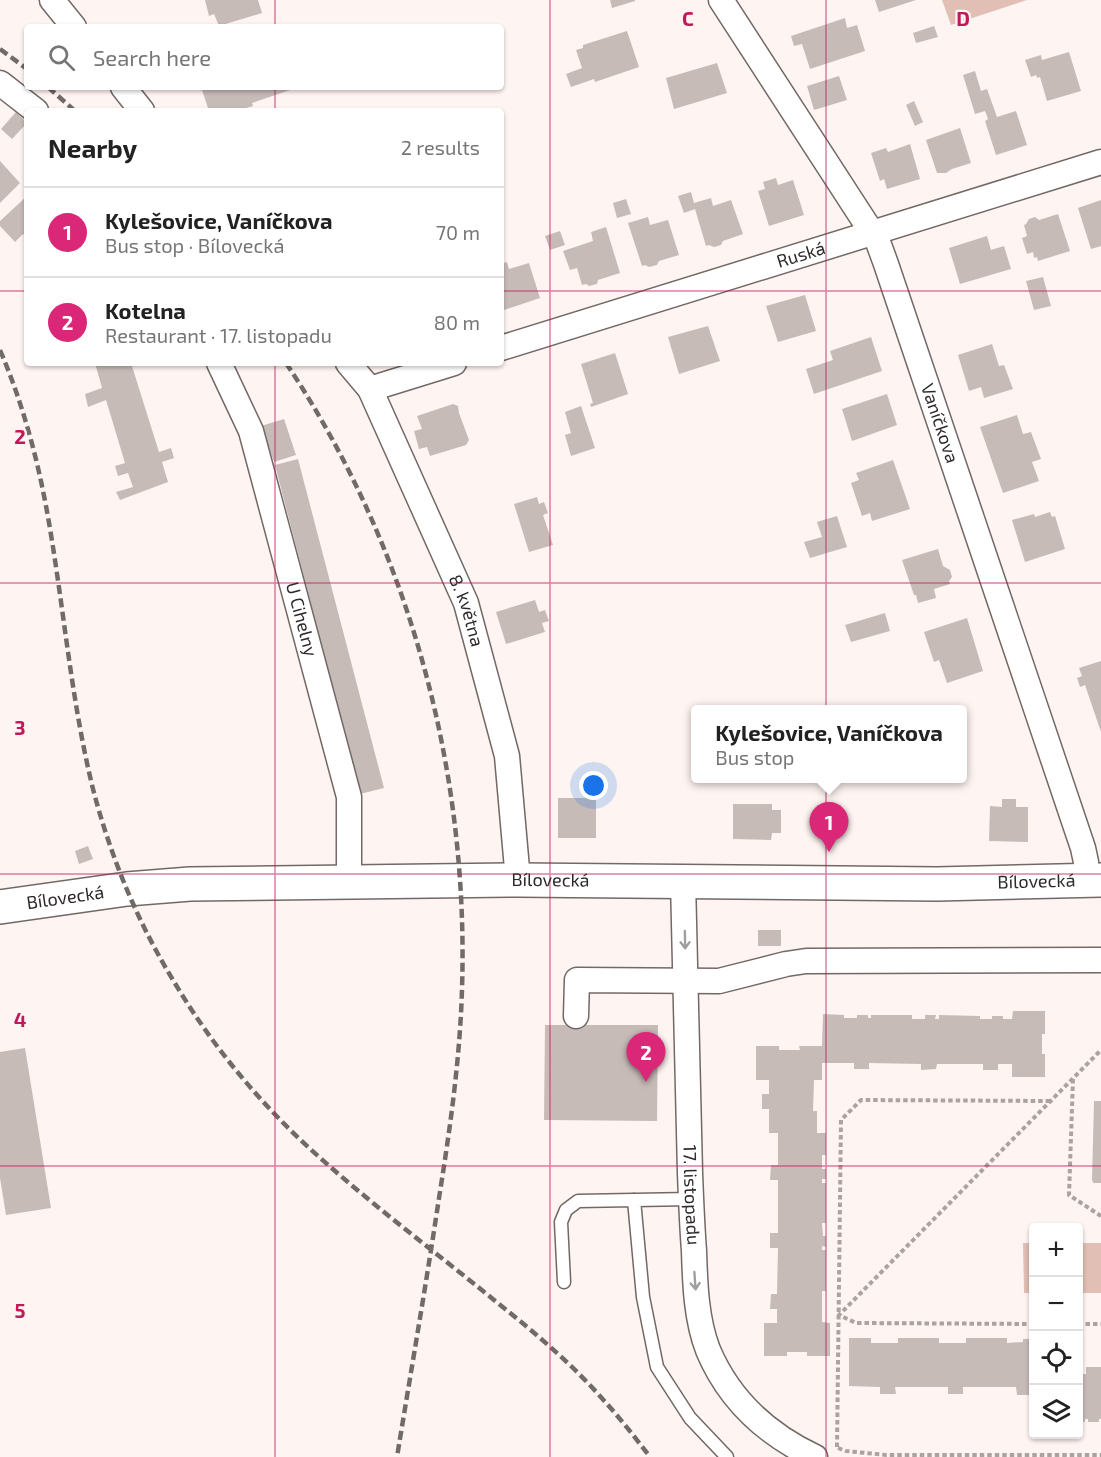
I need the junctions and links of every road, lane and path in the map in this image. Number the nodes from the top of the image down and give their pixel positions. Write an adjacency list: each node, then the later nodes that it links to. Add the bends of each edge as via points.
1 (52, 0): 3 (street)
2 (721, 0): 9 (street, Vaníčkova)
3 (72, 24)
4 (0, 83): 6 (street)
5 (125, 90): 7 (street)
6 (32, 108)
7 (140, 108)
8 (1101, 162): 9 (street, Ruská)
9 (872, 232): 10 (street, Ruská); 16 (street, Vaníčkova)
10 (504, 347)
11 (220, 366): 18 (street, U Cihelny, via 251,431 349,798)
12 (351, 366): 14 (street, 8. května)
13 (444, 366): 14 (street)
14 (370, 389): 15 (street, 8. května, via 466,603 507,756)
15 (518, 880): 17 (main road, Bílovecká); 18 (main road, Bílovecká)
16 (1094, 880): 17 (main road, Bílovecká, via 915,884)
17 (684, 881): 21 (street, 17. listopadu, one-way to 21)
18 (349, 882): 19 (main road, Bílovecká, via 127,889)
19 (0, 907)
20 (1101, 960): 21 (street, via 806,961 719,981)
21 (686, 981): 22 (street, via 577,980); 26 (street, 17. listopadu)
22 (576, 1016)
23 (1101, 1050): 24 (path)
24 (1073, 1079): 25 (path); 28 (path, via 1070,1195)
25 (1050, 1101): 30 (path); 30 (path, via 861,1100 842,1120)
26 (691, 1198): 27 (lane); 35 (street, 17. listopadu, one-way to 35, via 698,1307 714,1362 739,1401 760,1424 779,1438)
27 (634, 1200): 29 (lane, via 578,1201 566,1210 561,1222); 37 (lane, via 643,1297 657,1368 690,1418)
28 (1101, 1216)
29 (564, 1282)
30 (839, 1315): 31 (path, via 856,1323); 34 (path)
31 (1029, 1324)
32 (1083, 1324): 33 (path)
33 (1101, 1324)
34 (837, 1448): 35 (path); 36 (path, via 886,1455)
35 (821, 1451)
36 (1101, 1455)
37 (727, 1457)

